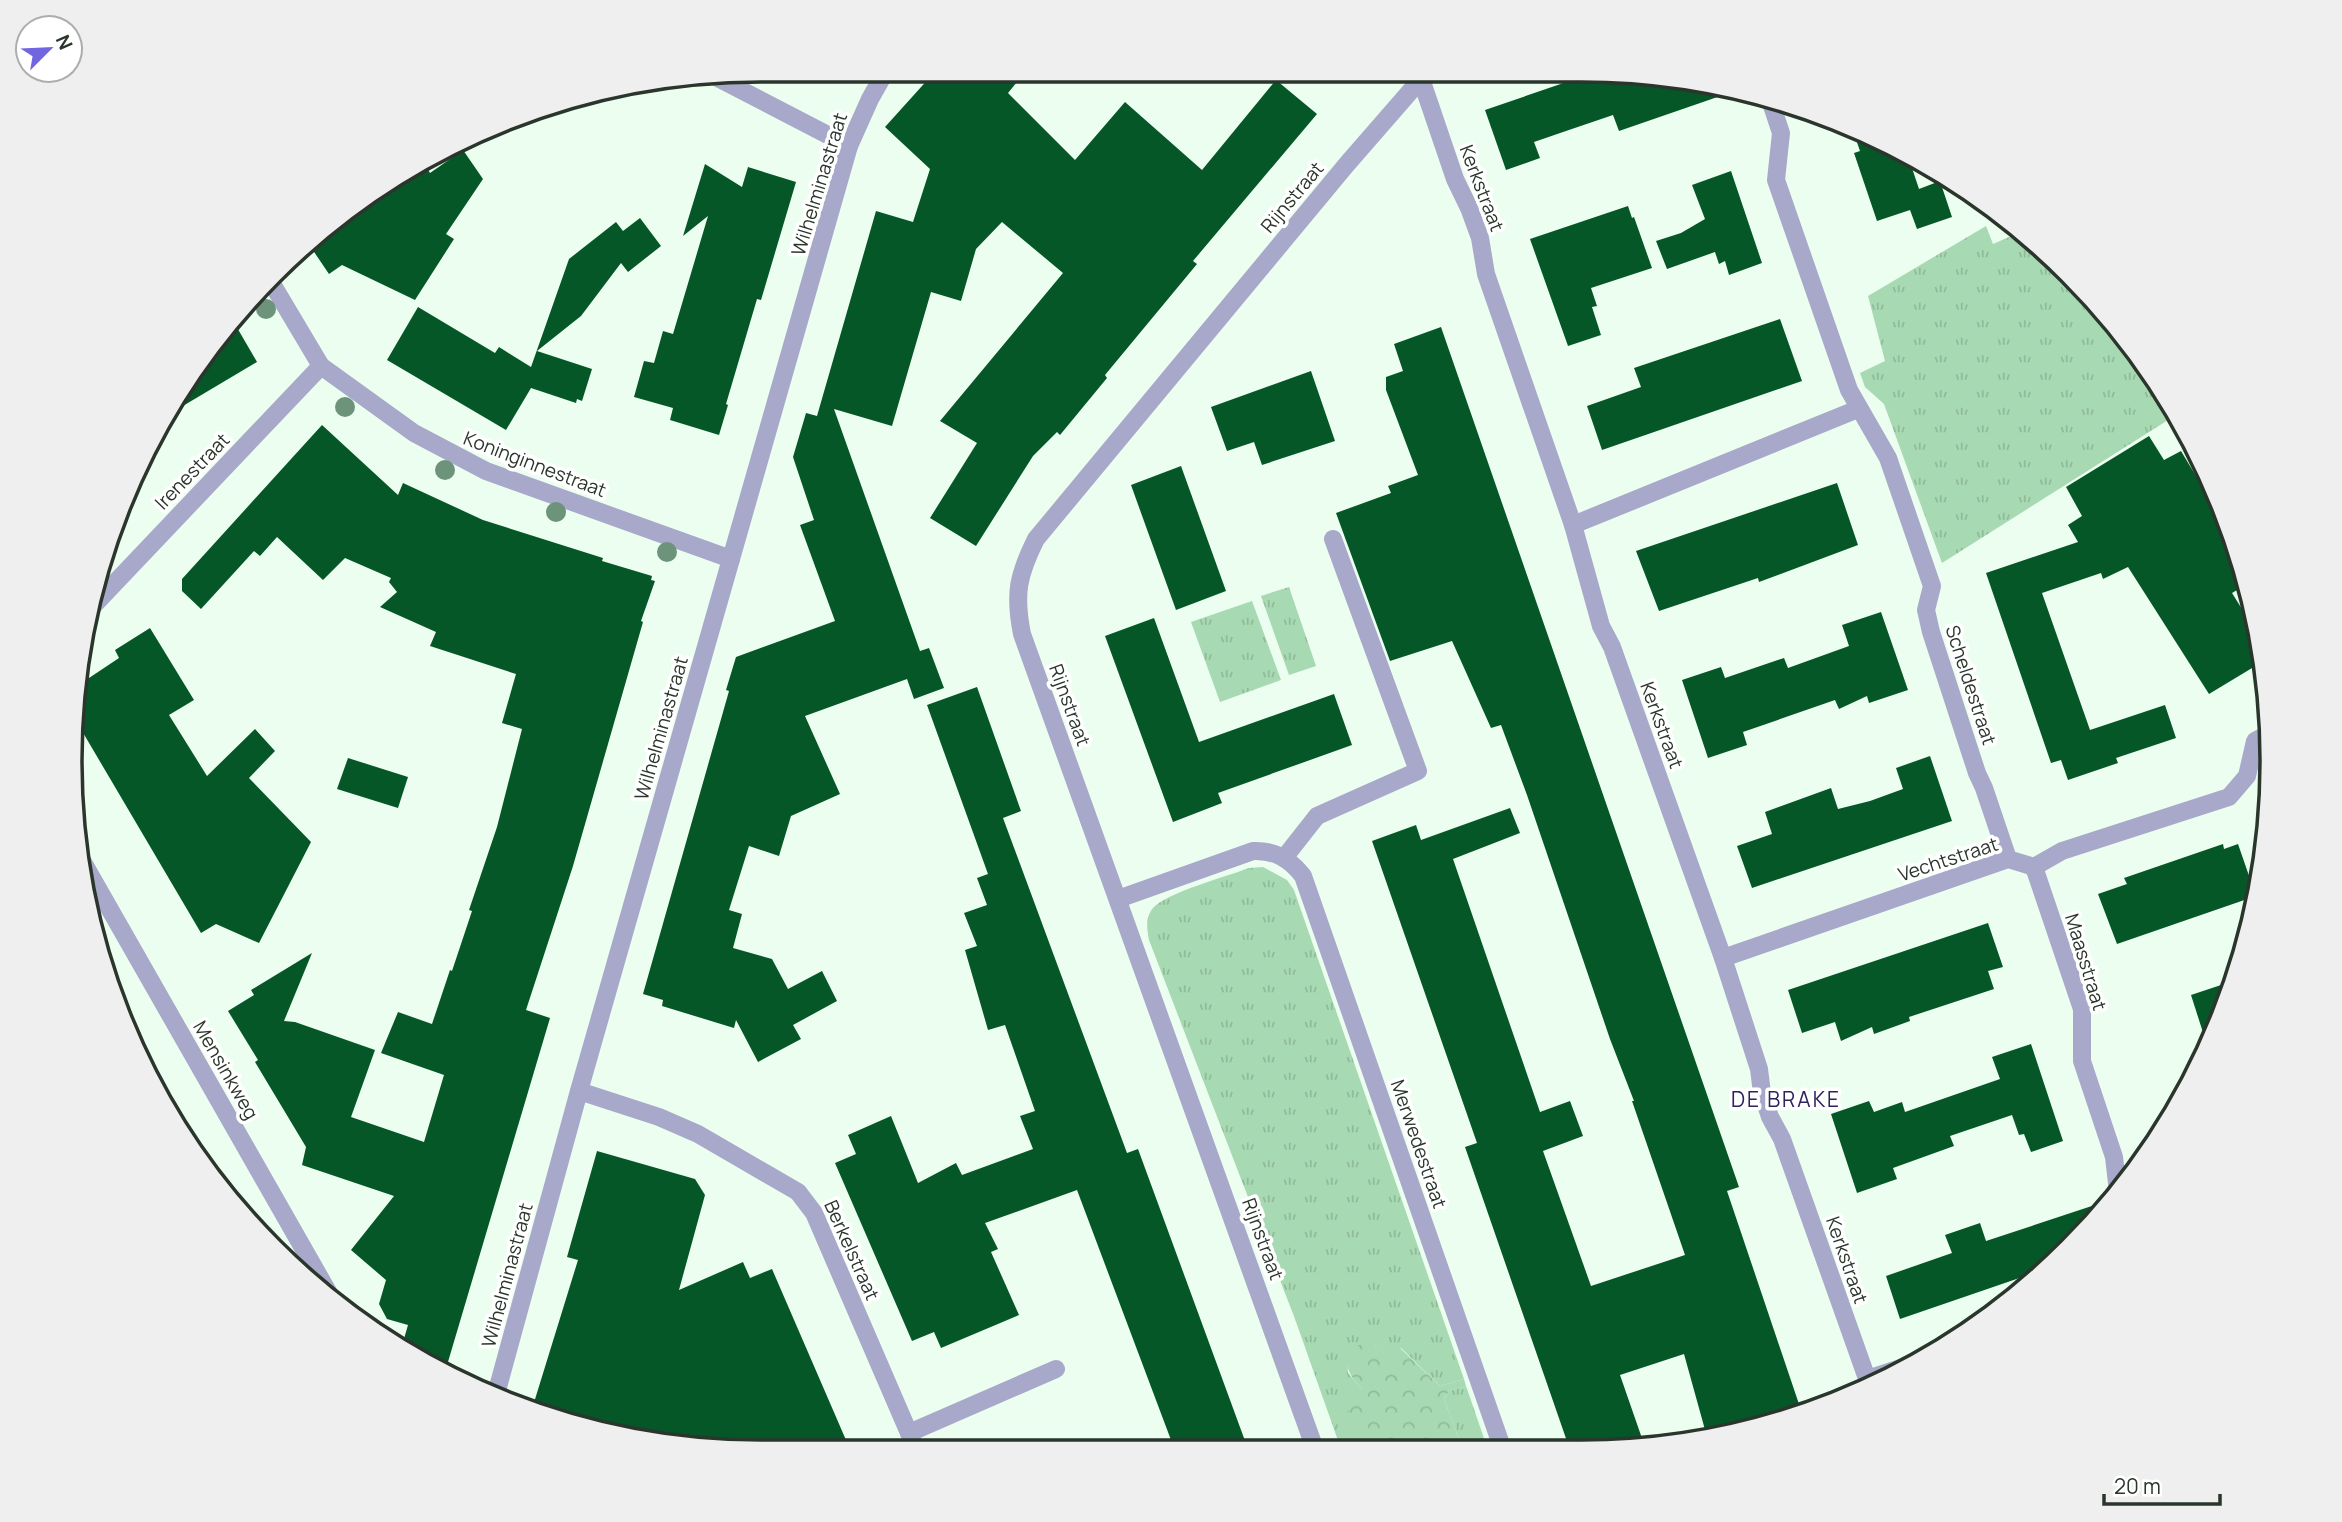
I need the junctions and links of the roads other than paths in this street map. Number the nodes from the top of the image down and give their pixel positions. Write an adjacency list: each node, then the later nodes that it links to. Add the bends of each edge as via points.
1 (880, 82): 6 (street, Wilhelminastraat)
2 (1419, 82): 19 (street, Rijnstraat, via 1035,539 1025,561 1017,584 1022,634)
3 (1425, 82): 10 (street, Kerkstraat)
4 (728, 83): 6 (street)
5 (1774, 110): 9 (street, Scheldestraat, via 1782,133 1776,180)
6 (849, 146): 12 (street, Wilhelminastraat)
7 (275, 288): 8 (street, Koninginnestraat)
8 (321, 366): 12 (street, Koninginnestraat, via 414,433 463,460); 13 (street, Irenestraat)
9 (1858, 409): 10 (street); 16 (street, Scheldestraat, via 1888,458 1932,586 1926,610 1931,632)
10 (1573, 525): 20 (street, Kerkstraat, via 1601,626)
11 (1333, 539): 15 (street, via 1418,771 1317,816)
12 (731, 559): 21 (street, Wilhelminastraat)
13 (102, 596)
14 (2259, 739): 17 (street, via 2247,776 2229,797 2062,851)
15 (1284, 858): 19 (street, via 1253,851); 29 (street, Merwedestraat, via 1295,866 1308,888)
16 (2008, 859): 17 (street, Vechtstraat); 20 (street, Vechtstraat)
17 (2034, 867): 22 (street, Maasstraat, via 2082,1009 2082,1061 2115,1157)
18 (93, 879): 23 (street, Mensinkweg)
19 (1118, 899): 28 (street, Rijnstraat)
20 (1723, 958): 25 (street, Kerkstraat, via 1770,1117 1782,1139)
21 (579, 1091): 26 (street, Wilhelminastraat); 27 (street, Berkelstraat, via 688,1129 798,1192 814,1213)
22 (2117, 1177)
23 (319, 1276)
24 (1056, 1368): 27 (street, Berkelstraat)
25 (1867, 1376)
26 (498, 1387)
27 (912, 1440)
28 (1312, 1440)
29 (1500, 1440)

